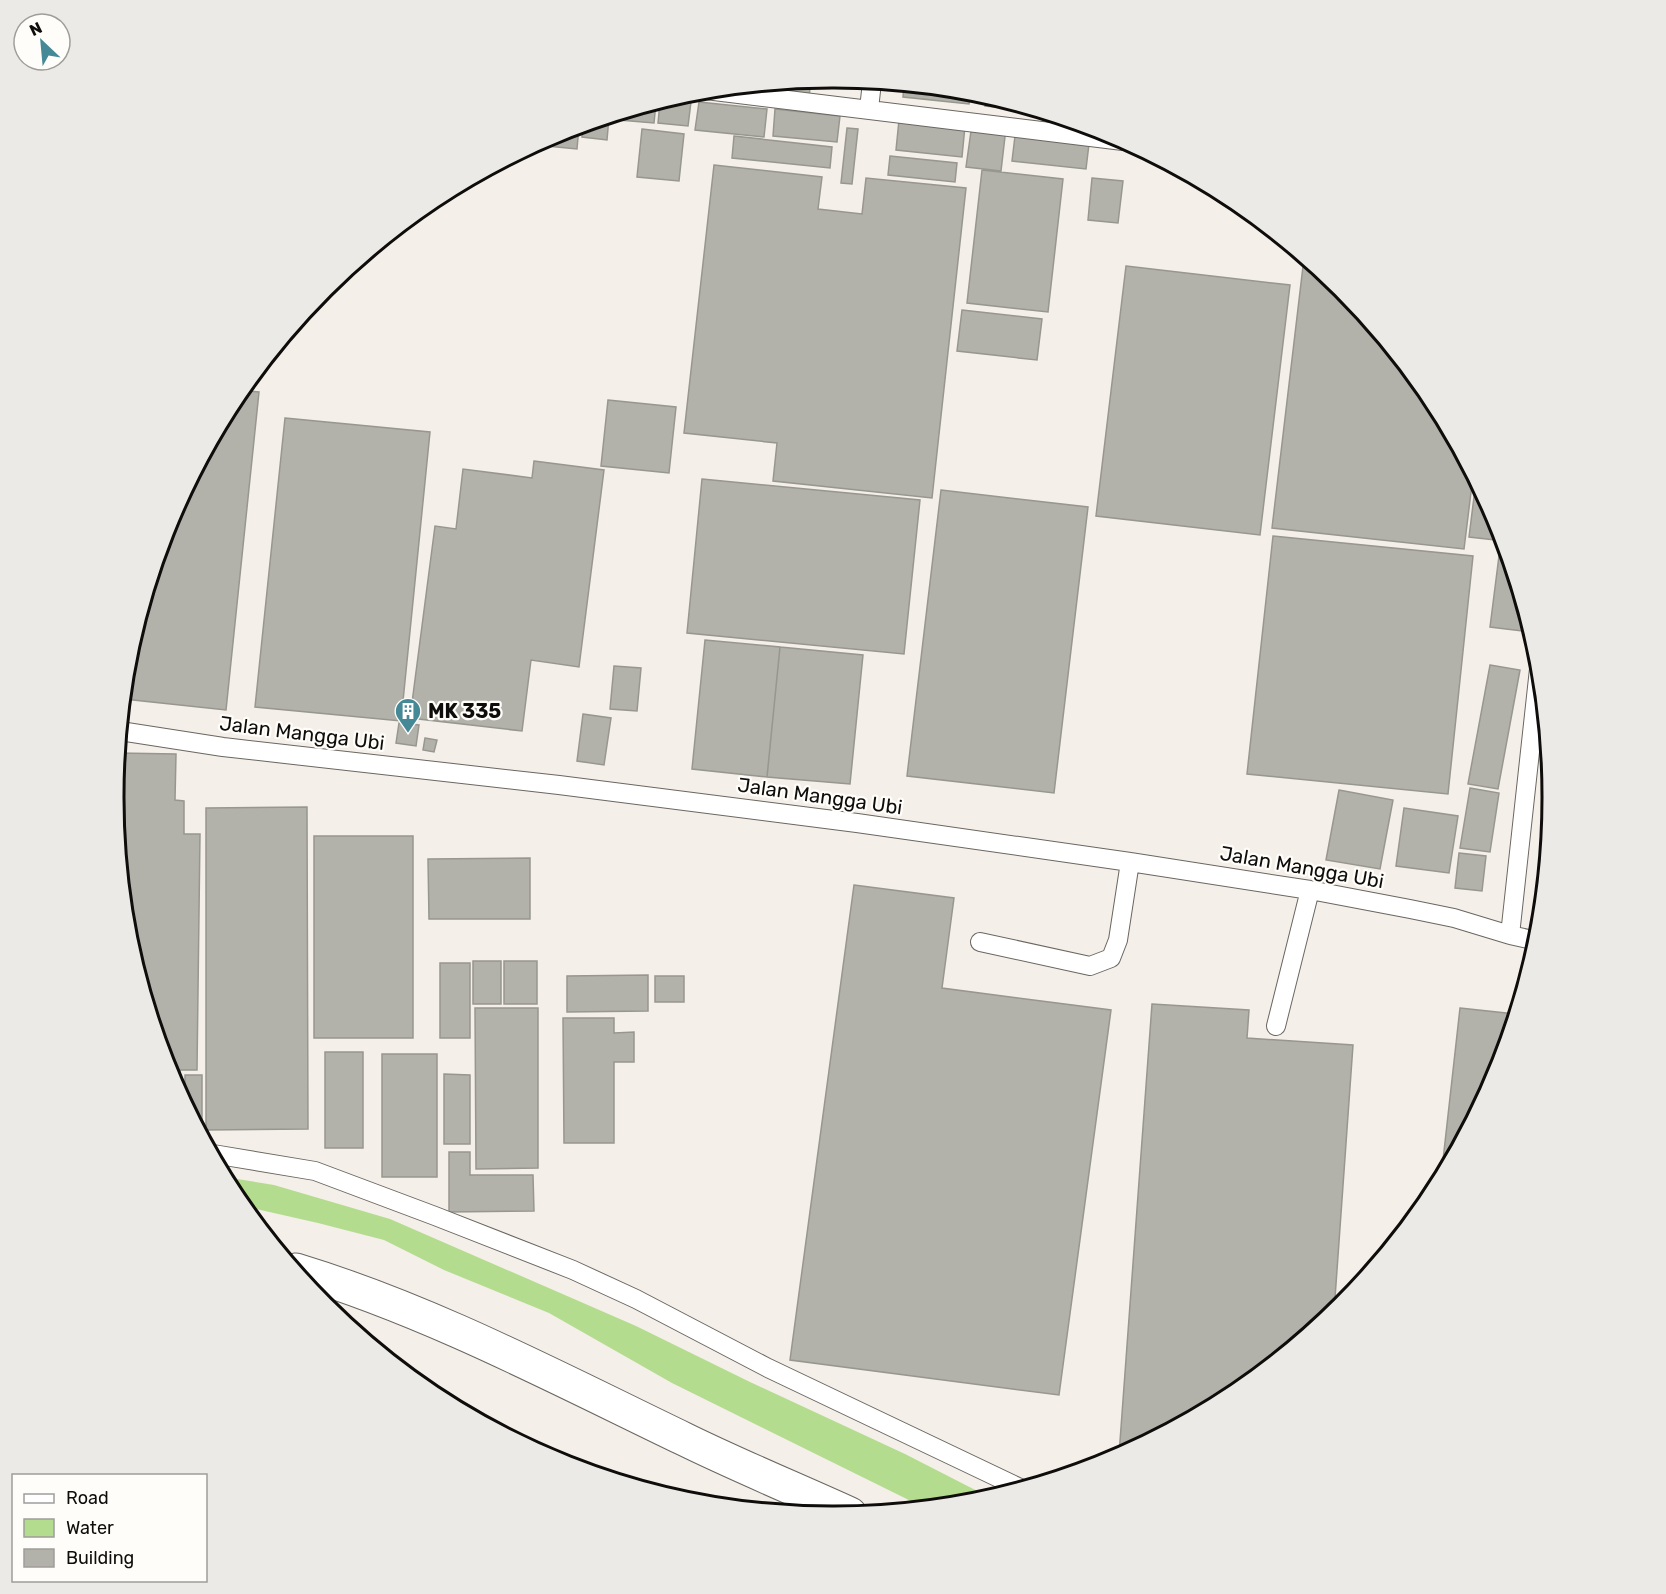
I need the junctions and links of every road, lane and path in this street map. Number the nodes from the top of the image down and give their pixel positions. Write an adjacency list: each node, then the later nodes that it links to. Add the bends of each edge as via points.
1 (871, 90): 3 (lane)
2 (744, 95): 3 (lane)
3 (869, 110): 4 (lane)
4 (1090, 137)
5 (1537, 720): 9 (lane)
6 (128, 732): 7 (lane, Jalan Mangga Ubi, via 223,747 559,784)
7 (1130, 862): 8 (lane, Jalan Mangga Ubi); 11 (lane, via 1118,940 1111,958 1090,966)
8 (1310, 890): 9 (lane, Jalan Mangga Ubi, via 1454,918); 12 (lane)
9 (1510, 935): 10 (lane, Jalan Mangga Ubi)
10 (1527, 938)
11 (980, 942)
12 (1276, 1026)
13 (222, 1155): 15 (lane, via 315,1171 573,1270)
14 (310, 1274): 16 (street, via 423,1317 546,1371 687,1441)
15 (1009, 1483)
16 (832, 1506)

